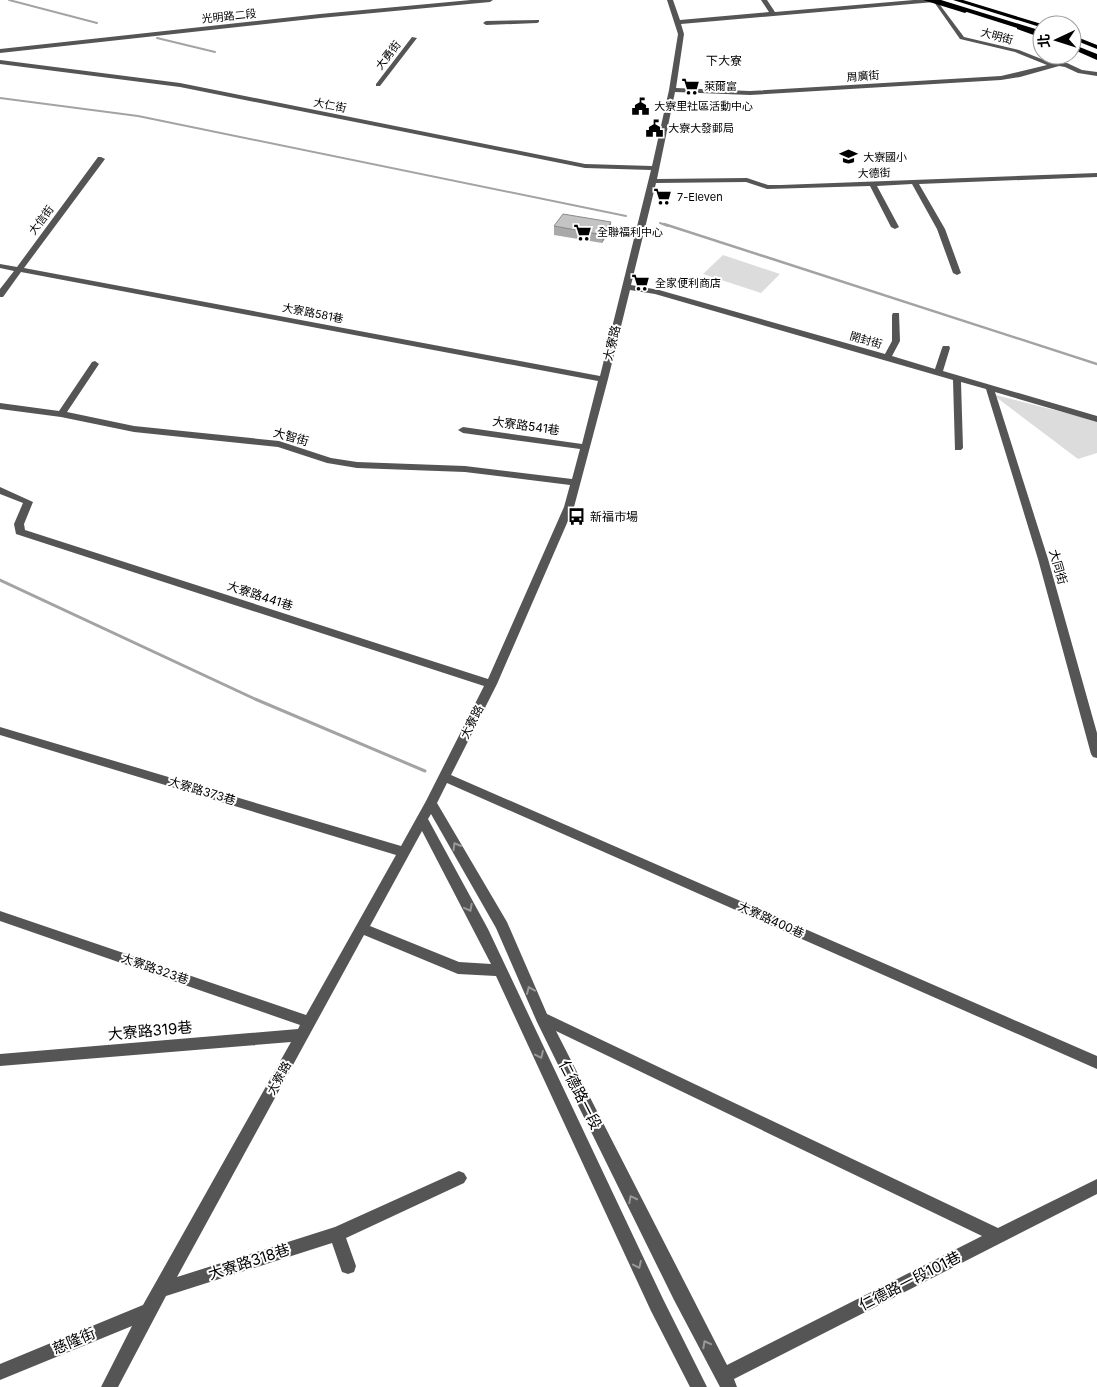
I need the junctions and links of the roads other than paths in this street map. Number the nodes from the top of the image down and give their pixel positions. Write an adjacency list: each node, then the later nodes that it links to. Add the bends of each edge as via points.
1 (437, 0): 19 (street, 光明路二段)
2 (490, 0): 21 (street, 光明路二段)
3 (670, 0): 12 (street, 大寮路)
4 (764, 0): 9 (street)
5 (927, 0): 8 (main road); 9 (street)
6 (946, 0): 13 (highway)
7 (955, 0): 14 (main road)
8 (935, 1): 15 (highway); 26 (street, 大明街, via 962,38 1017,51)
9 (773, 14): 12 (street)
10 (537, 21): 11 (street)
11 (486, 22)
12 (678, 22): 29 (street, 大寮路, via 681,34)
13 (1032, 25)
14 (1032, 25)
15 (1032, 32)
16 (414, 38): 28 (street, 大勇街)
17 (1082, 42): 20 (main road)
18 (1082, 44): 23 (highway)
19 (0, 46)
20 (1097, 47)
21 (0, 51)
22 (1082, 51): 24 (highway)
23 (1097, 51)
24 (1097, 58)
25 (0, 62): 31 (street, 大仁街, via 180,85 586,166)
26 (1054, 66): 27 (street, 大明街, via 1063,64 1080,72); 29 (street, 周廣街, via 1001,78 750,93)
27 (1097, 74)
28 (378, 85)
29 (672, 90): 31 (street, 大寮路)
30 (101, 159): 38 (street, 大信街)
31 (656, 168): 33 (street, 大寮路)
32 (1097, 176): 34 (street, 大德街)
33 (653, 180): 35 (street, 大德街, via 747,180 767,187); 40 (street, 大寮路)
34 (915, 183): 35 (street, 大德街); 39 (street, via 941,229)
35 (873, 184): 36 (street)
36 (895, 227)
37 (0, 266): 38 (street, 大寮路581巷)
38 (18, 270): 41 (street, 大信街); 47 (street, 大寮路581巷)
39 (957, 273)
40 (626, 287): 44 (street, 開封街, via 664,294); 47 (street, 大寮路)
41 (0, 295)
42 (896, 315): 44 (street, via 896,341)
43 (946, 348): 46 (street)
44 (887, 358): 46 (street, 開封街)
45 (95, 364): 51 (street)
46 (938, 373): 48 (street, 開封街)
47 (604, 379): 54 (street, 大寮路)
48 (957, 379): 49 (street, 開封街); 55 (street)
49 (990, 389): 52 (street, 開封街); 60 (street, 大同街, via 1043,558)
50 (0, 406): 51 (street, 大智街)
51 (61, 414): 56 (street, 大智街, via 134,429 279,444 330,461 357,465 465,469)
52 (1097, 419)
53 (463, 430): 54 (street, 大寮路541巷)
54 (586, 448): 56 (street, 大寮路)
55 (958, 448)
56 (576, 484): 58 (street, 大寮路)
57 (0, 490): 58 (street, 大寮路441巷, via 28,502 19,524 20,532)
58 (492, 684): 61 (street, 大寮路)
59 (0, 731): 64 (street, 大寮路373巷)
60 (1097, 754)
61 (444, 776): 62 (street, 大寮路); 71 (street, 大寮路400巷)
62 (431, 803): 63 (street, 大寮路); 68 (street, 仁德路一段, one-way to 62, via 502,926)
63 (422, 819): 64 (street, 大寮路); 67 (street, 仁德路一段, one-way to 67)
64 (404, 852): 66 (street, 大寮路)
65 (0, 916): 69 (street, 大寮路323巷)
66 (361, 928): 67 (street, via 458,968); 69 (street, 大寮路)
67 (500, 970): 82 (street, 仁德路一段, one-way to 82, via 657,1305)
68 (542, 1018): 75 (street); 80 (street, 仁德路一段, one-way to 68)
69 (306, 1029): 70 (street, 大寮路319巷); 77 (street, 大寮路)
70 (0, 1060)
71 (1097, 1063)
72 (459, 1178): 74 (street, 大寮路318巷)
73 (1097, 1186): 75 (street, 仁德路一段101巷)
74 (337, 1234): 76 (street); 77 (street, 大寮路318巷)
75 (998, 1236): 80 (street, 仁德路一段101巷)
76 (348, 1266)
77 (160, 1290): 78 (street, 大寮路)
78 (149, 1310): 79 (street, 慈隆街); 81 (street, 大寮路)
79 (0, 1372)
80 (726, 1381)
81 (109, 1387)
82 (699, 1387)

